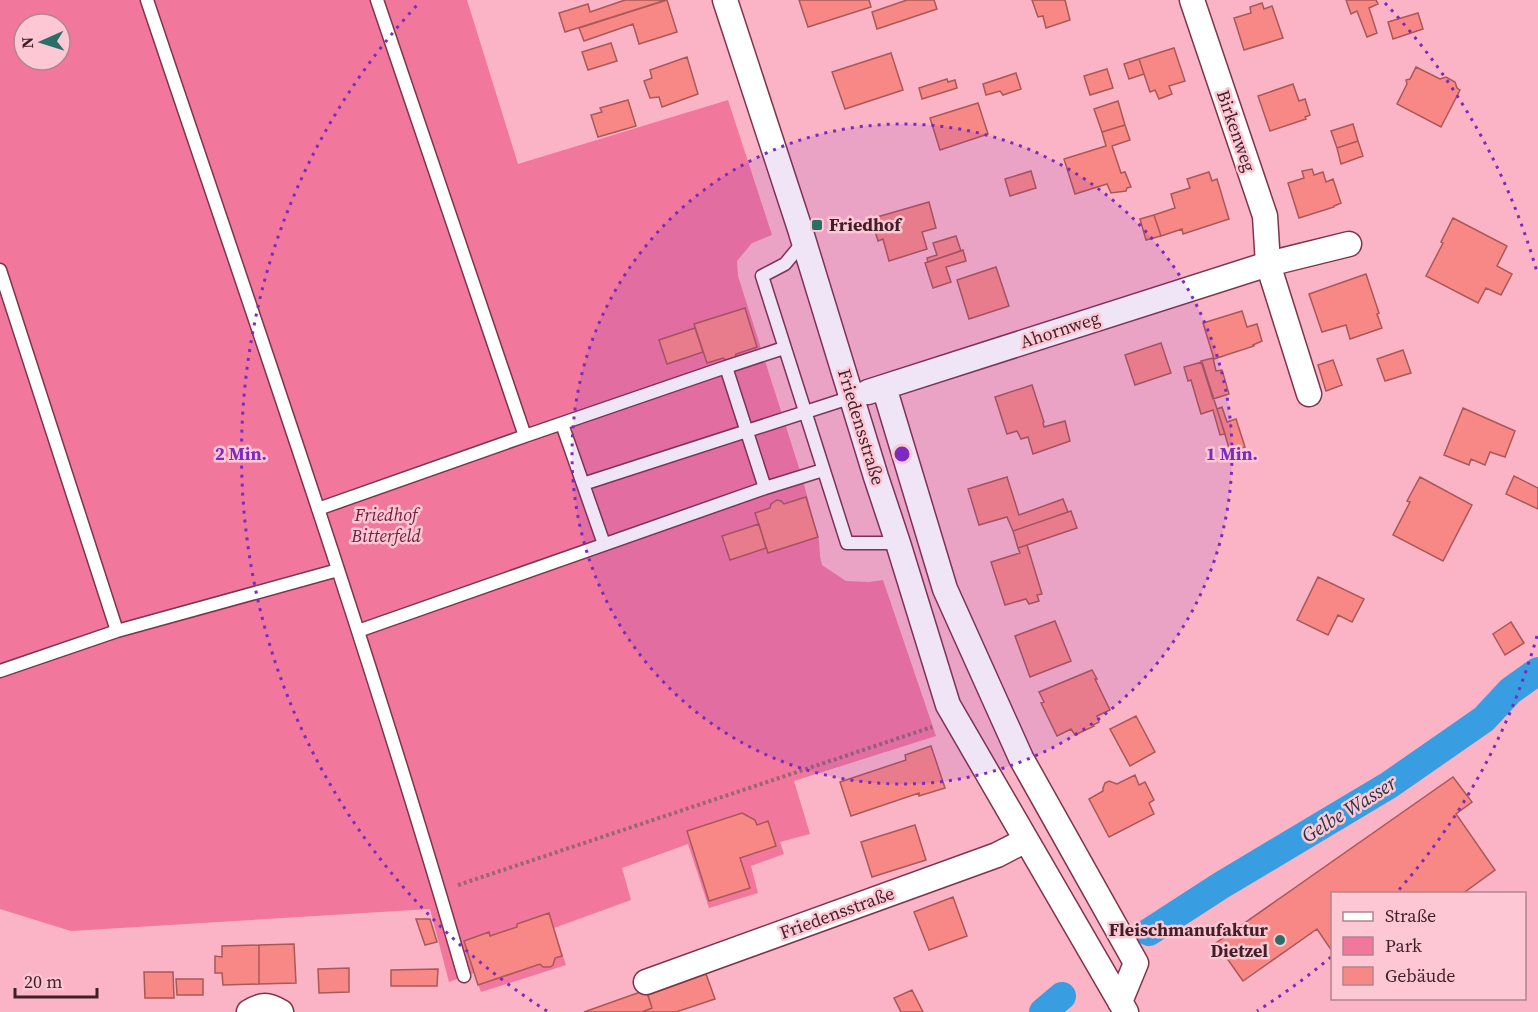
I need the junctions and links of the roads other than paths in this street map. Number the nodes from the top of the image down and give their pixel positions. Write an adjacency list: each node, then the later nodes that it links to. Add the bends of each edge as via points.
1 (147, 0): 21 (lane)
2 (377, 0): 17 (lane)
3 (725, 0): 5 (street, Friedensstraße)
4 (1192, 0): 7 (street, Birkenweg, via 1265,216)
5 (804, 241): 9 (lane, via 786,264 762,276); 13 (street, Friedensstraße)
6 (1349, 244): 7 (street, Ahornweg)
7 (1268, 264): 11 (street, Ahornweg); 12 (street)
8 (0, 270): 25 (lane)
9 (784, 348): 10 (lane); 14 (lane)
10 (726, 367): 15 (lane); 16 (lane)
11 (884, 387): 13 (street, Ahornweg); 31 (street, Friedensstraße, via 945,589 1021,758 1136,963)
12 (1309, 394)
13 (852, 397): 14 (lane); 22 (street, Friedensstraße)
14 (804, 412): 16 (lane); 18 (lane)
15 (562, 424): 17 (lane); 19 (lane)
16 (746, 431): 19 (lane); 20 (lane)
17 (525, 436): 21 (lane)
18 (824, 470): 20 (lane); 22 (lane, via 847,543)
19 (583, 484): 23 (lane)
20 (765, 488): 23 (lane)
21 (318, 509): 24 (lane)
22 (898, 543): 28 (street, Friedensstraße, via 948,705)
23 (604, 544): 26 (lane)
24 (338, 570): 25 (lane); 26 (lane)
25 (117, 631): 27 (lane)
26 (358, 631): 29 (lane)
27 (0, 670)
28 (1026, 840): 30 (street, Friedensstraße, via 997,855); 31 (street, Friedensstraße)
29 (465, 976)
30 (646, 982)
31 (1123, 1007)
32 (249, 1012): 33 (street, via 269,1006)
33 (281, 1012)

